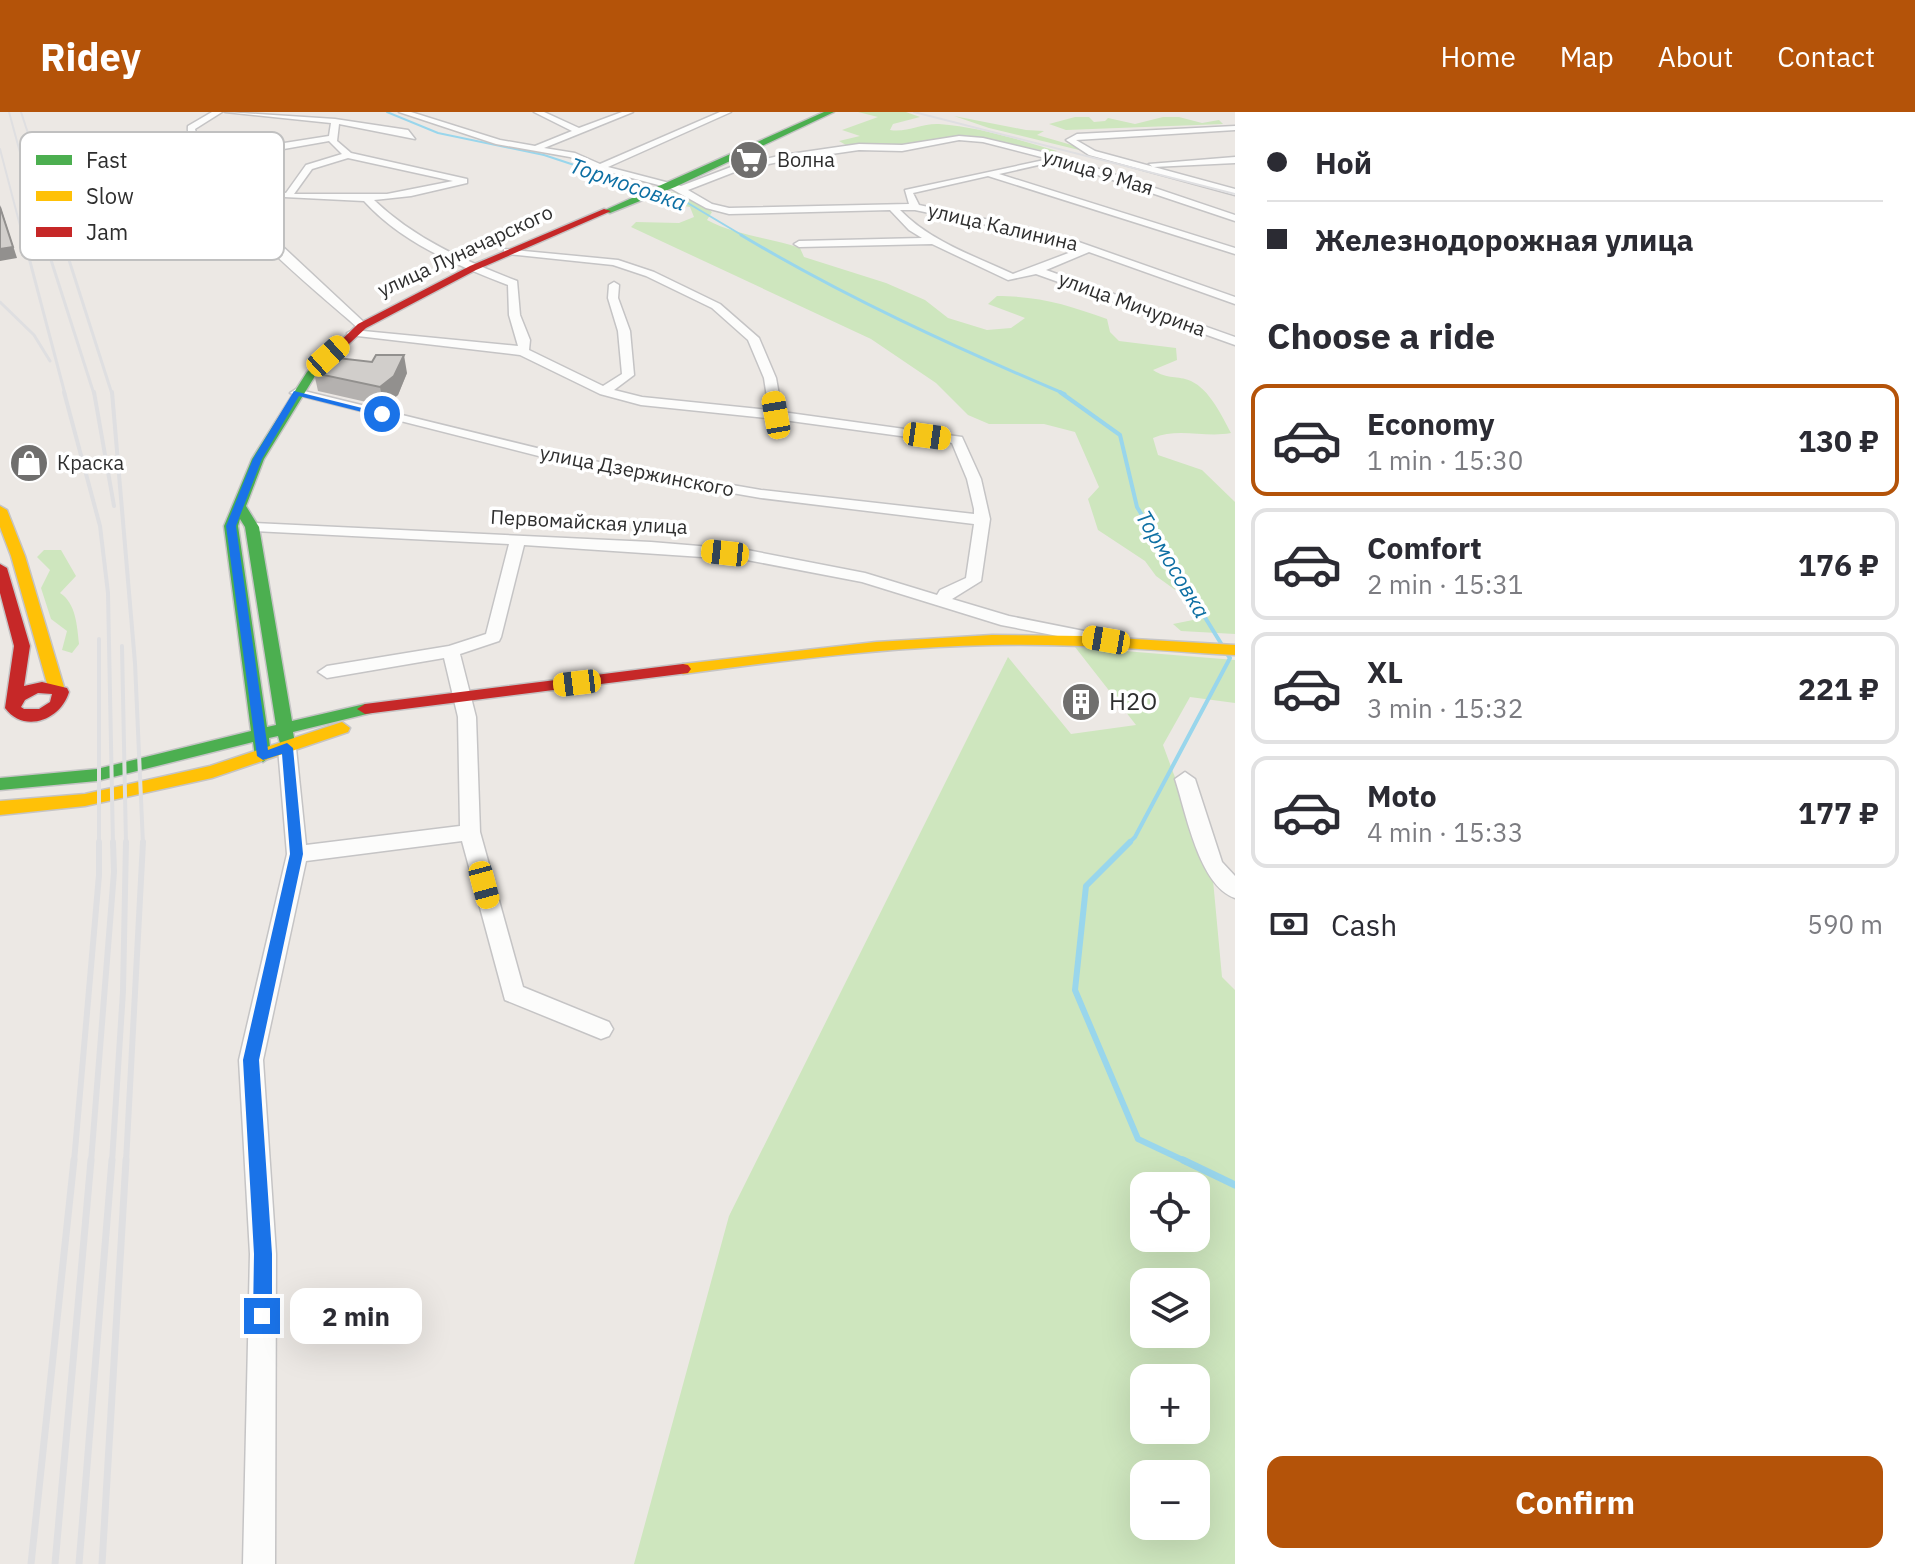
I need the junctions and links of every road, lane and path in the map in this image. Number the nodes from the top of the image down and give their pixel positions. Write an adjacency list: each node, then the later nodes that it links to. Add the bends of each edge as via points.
1 (218, 112): 10 (street)
2 (229, 112): 8 (street)
3 (406, 112): 18 (street, улица Калинина, via 499,142)
4 (538, 112): 12 (street)
5 (629, 112): 12 (street)
6 (727, 112): 24 (street)
7 (830, 112): 27 (main road, улица Луначарского)
8 (335, 121): 15 (street); 16 (street)
9 (1223, 121): 11 (street)
10 (189, 128): 13 (street); 14 (street)
11 (1234, 128): 22 (street, via 1070,140 1092,153)
12 (578, 131): 18 (street)
13 (190, 132)
14 (196, 132)
15 (412, 137)
16 (333, 138): 17 (street); 19 (street)
17 (284, 146)
18 (538, 147): 24 (street, улица Калинина)
19 (348, 155): 30 (street, via 309,167); 32 (street, via 464,181)
20 (1060, 159): 26 (street); 27 (street, улица 9 Мая, via 959,138 783,158); 31 (street, улица 9 Мая)
21 (1235, 160): 23 (street)
22 (1133, 164): 23 (street); 25 (street)
23 (1162, 164): 25 (street)
24 (600, 167): 27 (street, улица Калинина)
25 (1152, 170): 28 (street)
26 (988, 173): 34 (street, via 908,192); 40 (street)
27 (675, 186): 33 (street, улица Калинина, via 729,211); 39 (main road, улица Луначарского)
28 (1234, 192): 31 (street)
29 (284, 196): 30 (street)
30 (288, 196): 32 (street)
31 (1175, 196): 35 (street, улица 9 Мая)
32 (369, 201): 42 (street, via 418,238)
33 (892, 207): 34 (street, улица Калинина); 36 (street)
34 (915, 207): 38 (street, улица Калинина)
35 (1235, 218)
36 (934, 241): 37 (street, улица Мичурина); 43 (street, улица Мичурина, via 1012,278)
37 (799, 244)
38 (1091, 248): 43 (street); 45 (street, улица Калинина)
39 (508, 251): 42 (main road, улица Луначарского); 51 (street, via 614,262 716,306 753,338 770,378)
40 (1235, 251)
41 (284, 258): 46 (street)
42 (473, 268): 46 (main road, улица Луначарского); 48 (street, via 513,283 513,311 526,341)
43 (1036, 270): 47 (street, улица Мичурина)
44 (614, 285): 49 (street, via 628,375)
45 (1235, 301)
46 (358, 330): 48 (street); 50 (main road, улица Луначарского)
47 (1235, 341)
48 (523, 352): 49 (street)
49 (604, 391): 51 (street, via 641,401)
50 (296, 393): 52 (main road, улица Луначарского, via 258,459); 54 (street, улица Дзержинского, via 582,463 761,494)
51 (776, 415): 54 (street, via 957,440 977,479)
52 (239, 506): 55 (main road, улица Луначарского); 56 (main road)
53 (0, 510): 64 (main road)
54 (983, 519): 59 (street, via 973,581 946,593)
55 (231, 526): 56 (main road); 67 (main road)
56 (252, 527): 57 (street, Первомайская улица); 68 (main road)
57 (517, 541): 59 (street, Первомайская улица, via 747,555 865,578); 62 (street, via 493,637)
58 (0, 568): 66 (main road, via 22,646)
59 (943, 601): 60 (street, Первомайская улица, via 1007,621)
60 (1106, 640): 61 (main road, Первомайская улица); 65 (main road, Первомайская улица, via 987,640 881,648)
61 (1235, 650)
62 (451, 651): 63 (street); 65 (street)
63 (327, 672)
64 (56, 687): 66 (main road, via 31,688); 66 (main road, via 61,698 42,714 20,715)
65 (463, 698): 68 (main road, Первомайская улица); 72 (street)
66 (14, 701)
67 (260, 734): 68 (main road, Первомайская улица); 70 (main road, Первомайская улица, via 86,777)
68 (278, 743): 71 (main road, Первомайская улица, via 212,772 158,785 85,800); 73 (street)
69 (1185, 779): 74 (street, via 1213,866)
70 (0, 784)
71 (0, 808)
72 (470, 832): 73 (street); 75 (street, via 513,993)
73 (297, 854): 76 (street, via 251,1060 263,1254)
74 (1235, 890)
75 (601, 1029)
76 (259, 1564)

